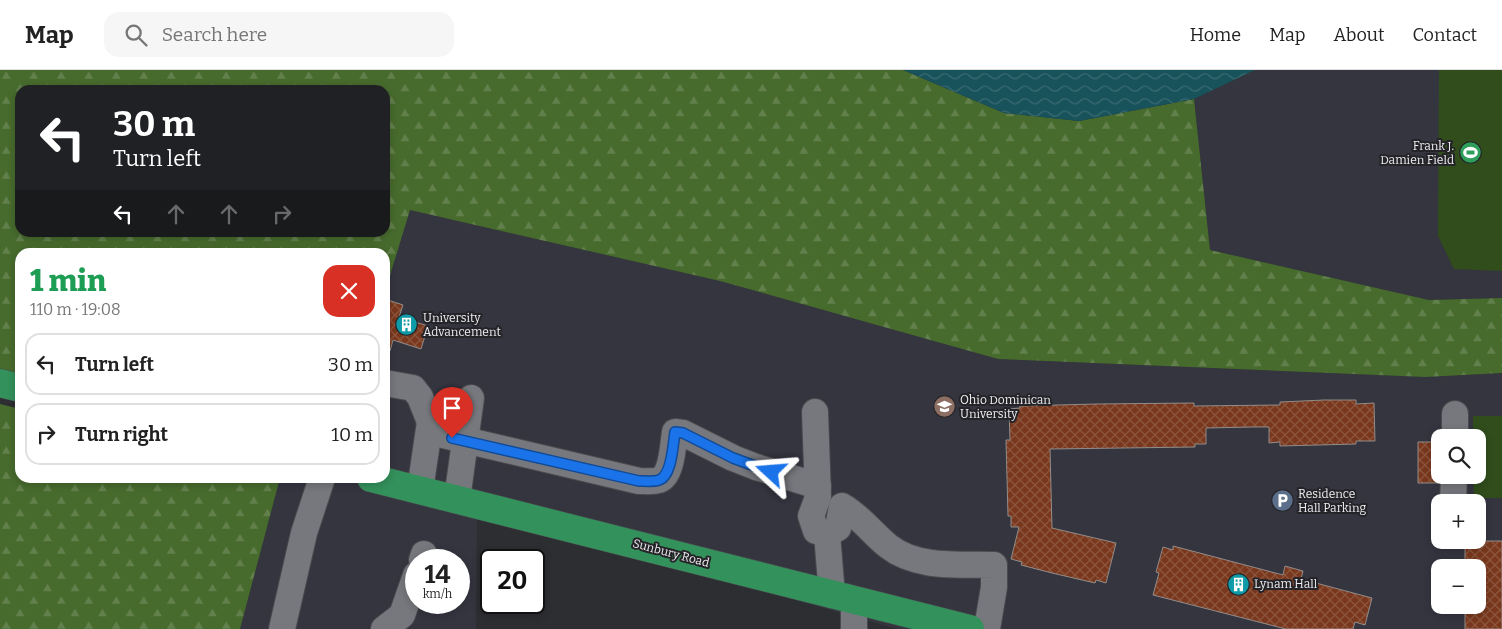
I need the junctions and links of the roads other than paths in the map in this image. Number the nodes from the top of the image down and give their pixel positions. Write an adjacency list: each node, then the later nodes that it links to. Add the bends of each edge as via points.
1 (0, 382): 3 (main road)
2 (390, 383): 6 (street, via 413,388)
3 (15, 386)
4 (470, 398): 7 (street)
5 (815, 412): 11 (street)
6 (430, 422): 7 (street, via 439,434); 10 (street)
7 (466, 440): 11 (street, via 639,481 665,477 670,468 675,432 683,433 733,458); 12 (street)
8 (320, 483): 15 (street, via 304,532)
9 (390, 483): 10 (main road, Sunbury Road)
10 (420, 490): 12 (main road, Sunbury Road)
11 (826, 496): 13 (street, via 811,516 816,531 827,534); 19 (street, via 854,513 872,533 902,556 947,564 994,565)
12 (457, 499): 13 (main road, Sunbury Road)
13 (843, 598): 17 (street); 18 (main road, Sunbury Road)
14 (405, 607): 16 (street, via 402,615)
15 (282, 629)
16 (384, 629)
17 (854, 629)
18 (970, 629)
19 (987, 629)

